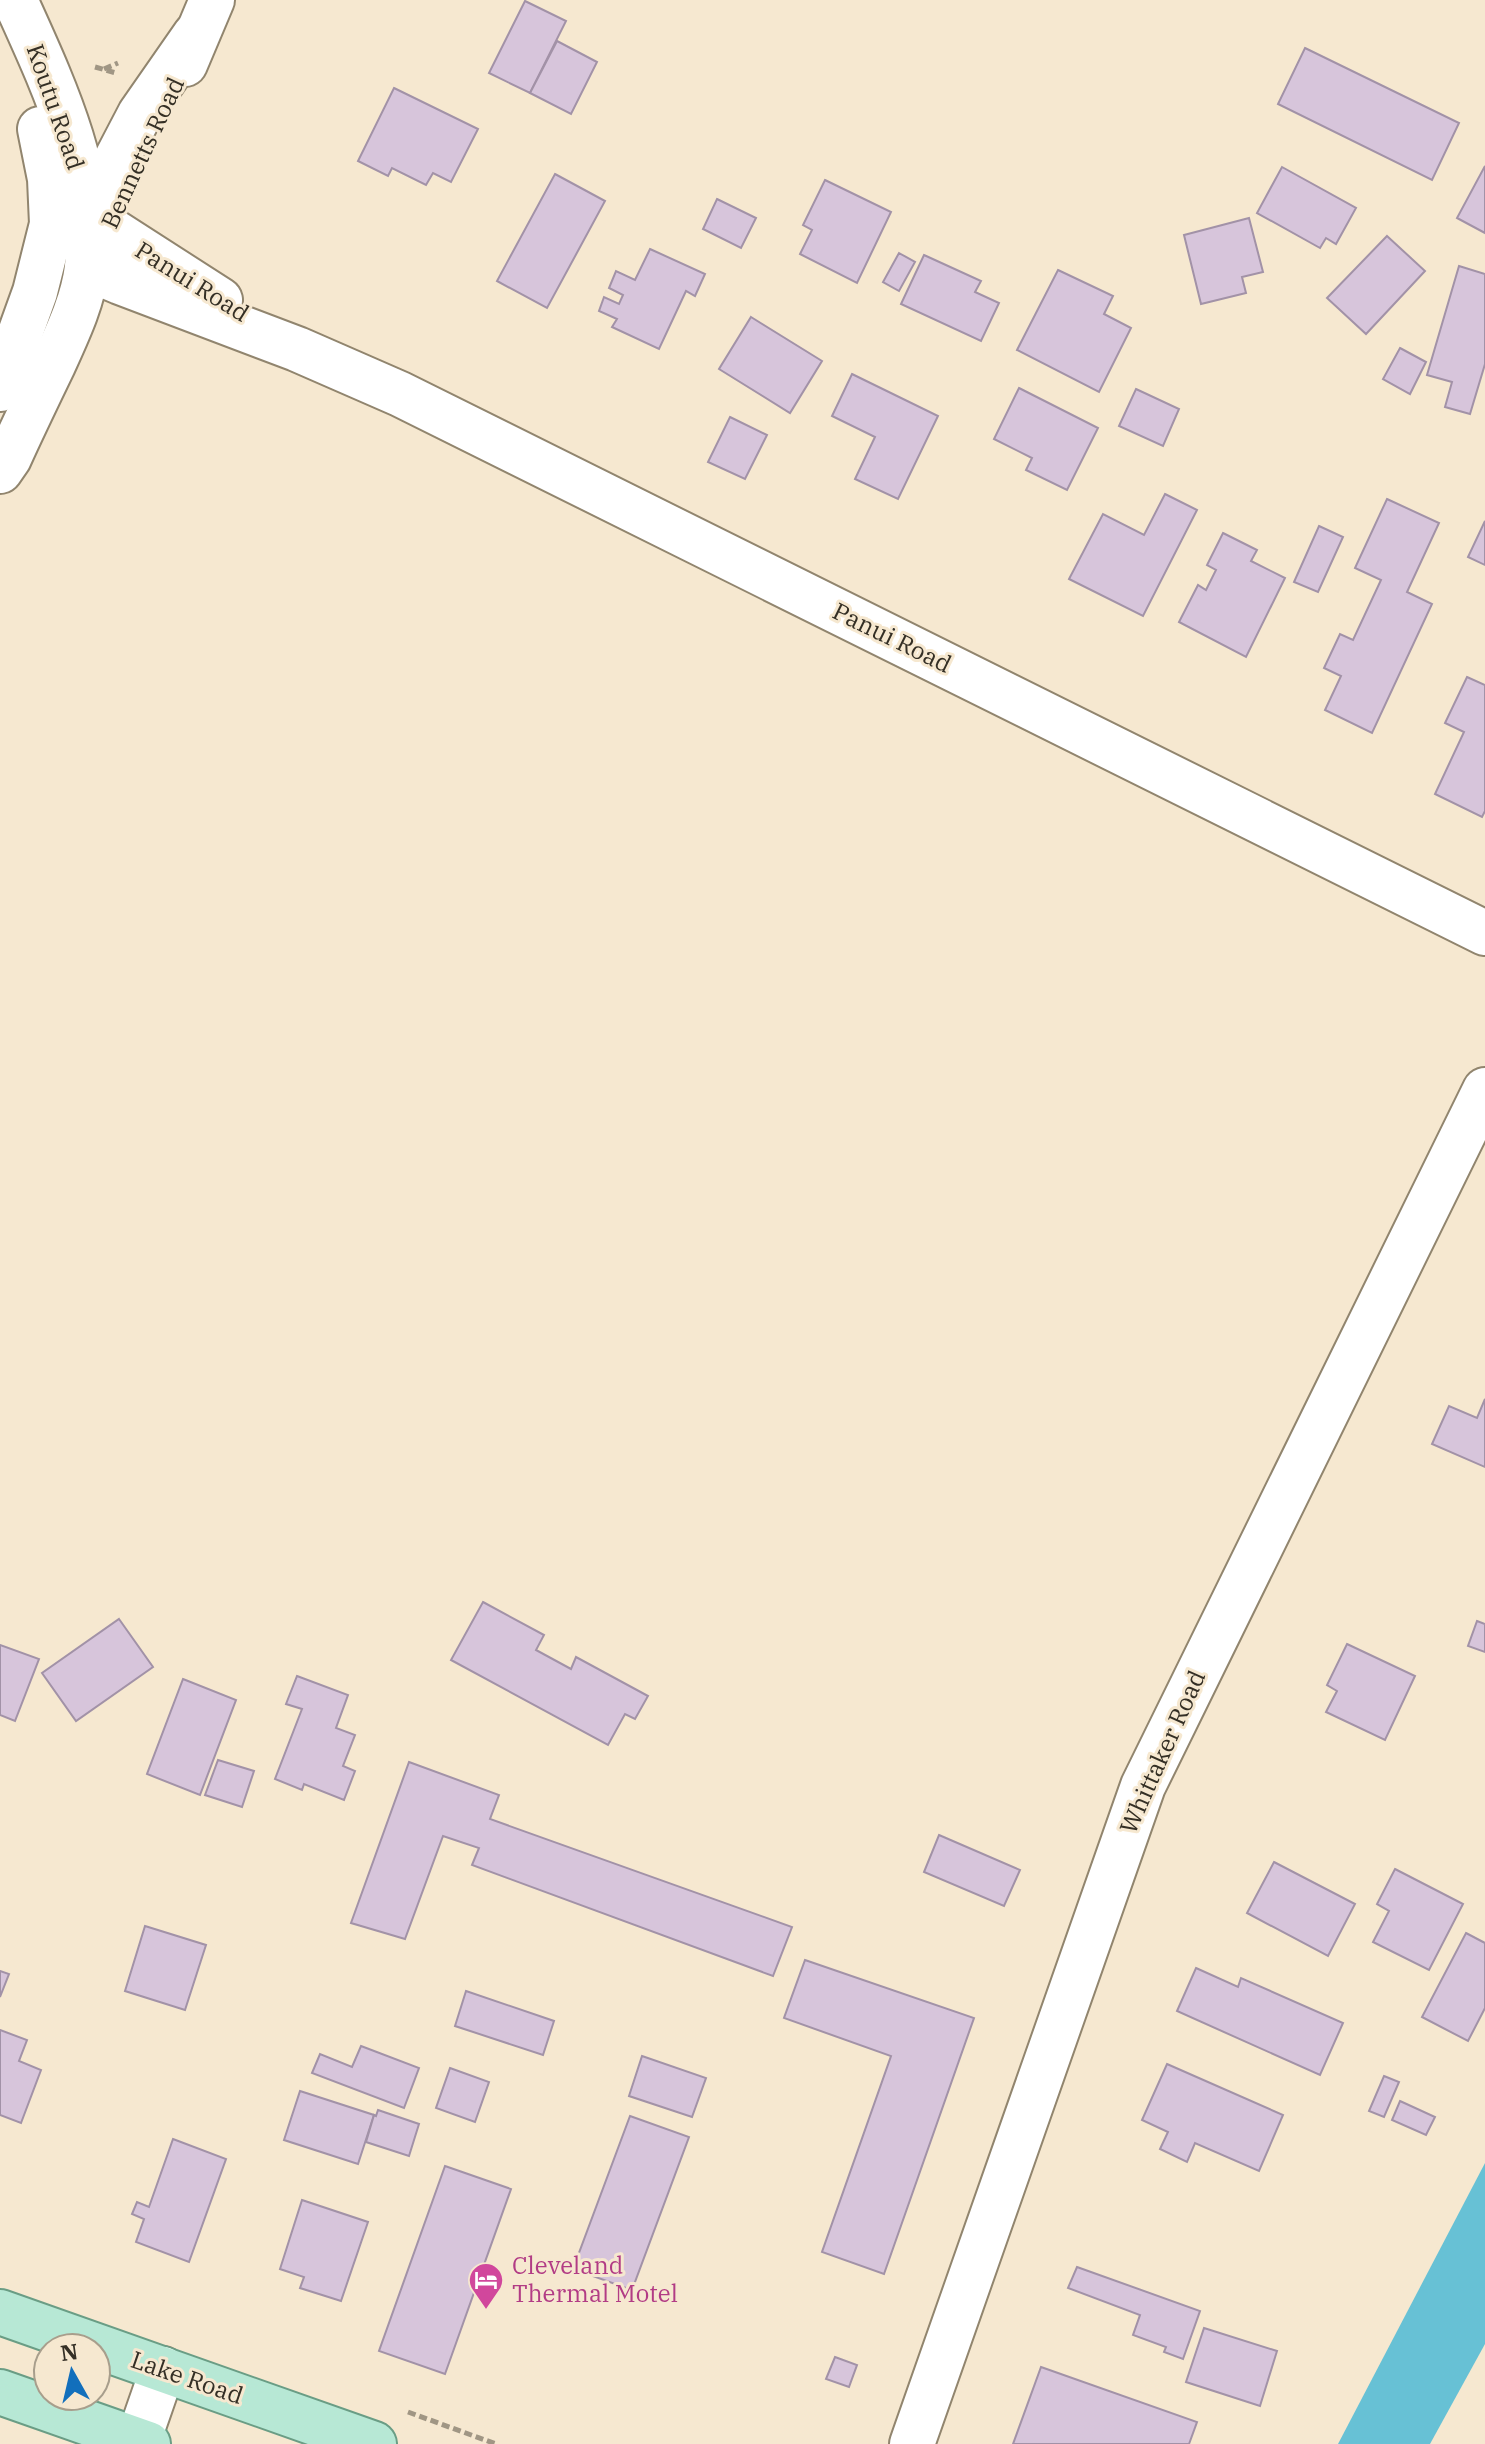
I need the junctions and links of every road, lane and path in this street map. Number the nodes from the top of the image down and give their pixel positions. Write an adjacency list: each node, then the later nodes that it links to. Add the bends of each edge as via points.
1 (9, 0): 6 (street, Koutu Road, via 42,139)
2 (15, 0): 4 (street, Koutu Road)
3 (204, 18): 5 (street, Bennetts Road); 6 (street, Bennetts Road, via 130,190)
4 (59, 105): 5 (street, via 86,122 114,122); 6 (street, Koutu Road, via 78,167)
5 (140, 114): 6 (street, Bennetts Road)
6 (79, 224): 7 (street, Bennetts Road, via 52,224); 8 (street, Bennetts Road, via 51,304); 9 (street, Bennetts Road, via 72,322); 10 (street, Panui Road, via 297,349 400,394)
7 (0, 389)
8 (0, 417)
9 (0, 471)
10 (1485, 933)
11 (1485, 1090): 17 (street, Whittaker Road, via 1143,1786)
12 (0, 2312): 13 (main road, Lake Road)
13 (163, 2369): 15 (street); 16 (main road, Lake Road)
14 (0, 2392): 15 (main road)
15 (141, 2443)
16 (374, 2444)
17 (912, 2444)

